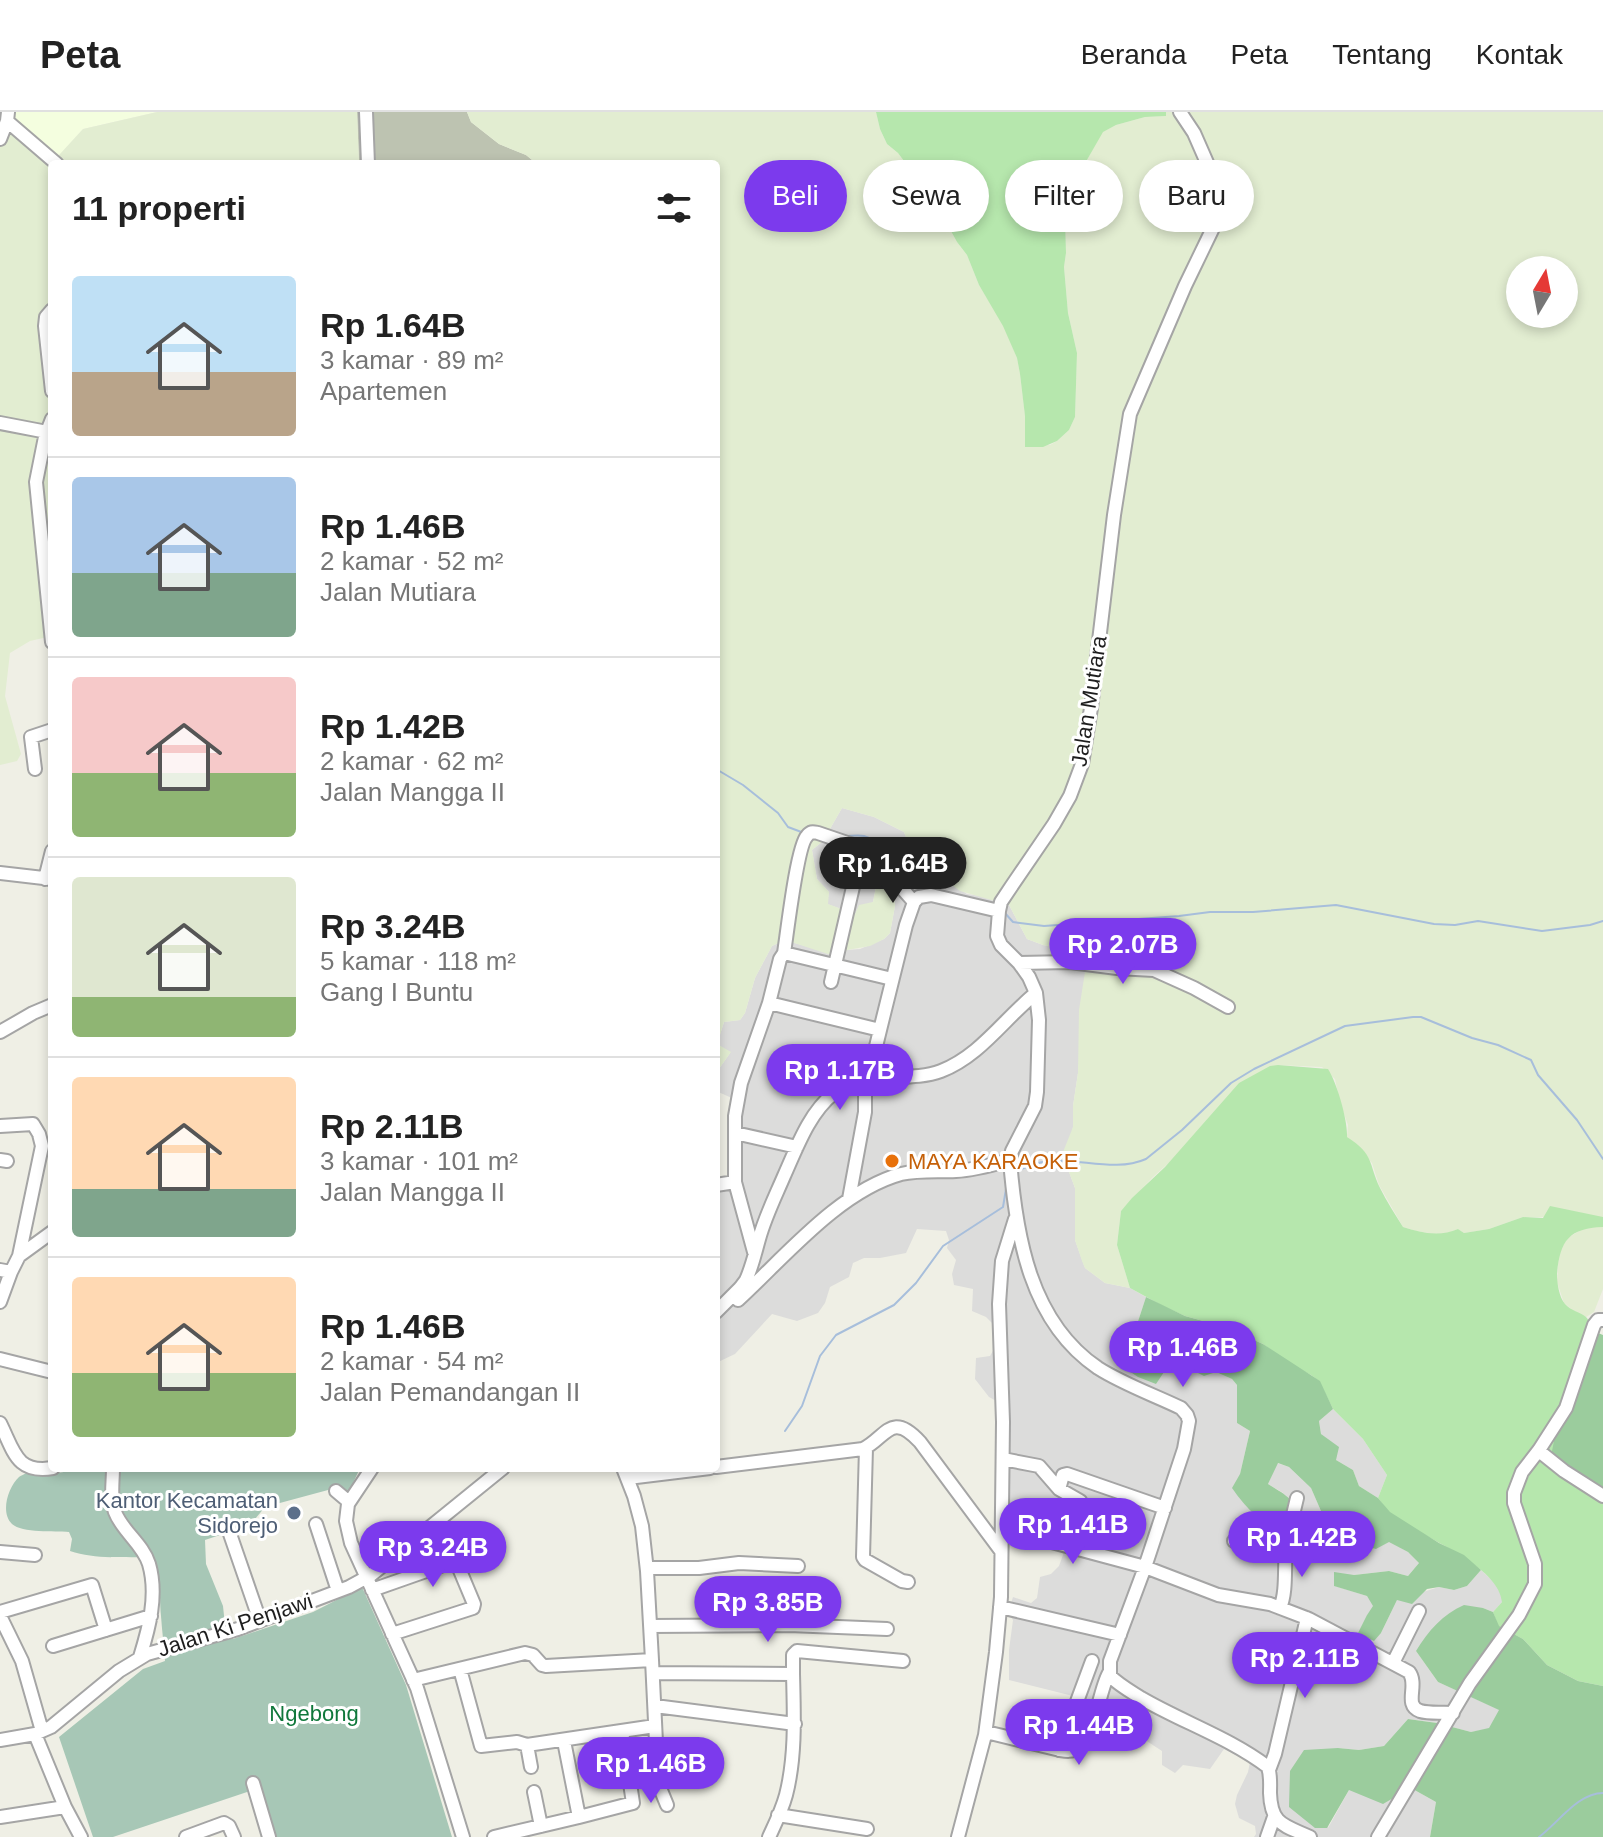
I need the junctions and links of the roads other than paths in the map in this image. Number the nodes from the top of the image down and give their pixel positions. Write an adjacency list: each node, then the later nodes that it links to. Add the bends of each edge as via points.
1 (366, 112): 6 (street)
2 (1180, 112): 18 (street, Jalan Mutiara, via 1208,165 1217,215 1130,414 1082,764 1070,796)
3 (8, 117): 4 (street); 5 (street)
4 (0, 139)
5 (53, 160)
6 (368, 160)
7 (48, 315): 8 (street)
8 (48, 354)
9 (0, 423): 10 (street)
10 (47, 432): 11 (street, via 36,482)
11 (48, 602)
12 (48, 731): 13 (street, via 31,737)
13 (35, 769)
14 (862, 848): 17 (street); 19 (street, via 814,832 805,838); 21 (street)
15 (1, 875): 16 (street)
16 (48, 879)
17 (914, 902): 18 (street, via 931,895); 22 (street)
18 (999, 910): 20 (street, via 997,936)
19 (784, 953): 21 (street); 25 (street)
20 (1019, 963): 24 (street); 27 (street, via 1154,970)
21 (835, 966): 22 (street); 23 (street)
22 (892, 979): 28 (street)
23 (831, 982)
24 (1036, 993): 30 (street, via 962,1060 943,1070); 34 (street, via 1035,1106)
25 (769, 1003): 28 (street); 32 (street, via 741,1083)
26 (48, 1007): 29 (street)
27 (1228, 1007)
28 (880, 1030): 30 (street)
29 (0, 1032)
30 (867, 1079): 33 (street, via 834,1093); 37 (street)
31 (0, 1126): 41 (street, via 33,1124 43,1149)
32 (735, 1133): 33 (street); 35 (street)
33 (797, 1147): 40 (street)
34 (1010, 1160): 37 (street, via 972,1170 899,1175); 38 (street)
35 (735, 1182): 36 (street); 40 (street)
36 (720, 1184)
37 (849, 1199): 45 (street, via 737,1301)
38 (1016, 1214): 52 (street, via 1002,1261 999,1304); 64 (street, via 1030,1275 1063,1335 1101,1370 1187,1415 1184,1449)
39 (48, 1235): 41 (street)
40 (755, 1255): 44 (street, via 746,1280)
41 (19, 1256): 42 (street)
42 (6, 1271): 43 (street)
43 (0, 1302)
44 (720, 1308)
45 (720, 1310)
46 (1603, 1320): 51 (street, via 1594,1325 1566,1408)
47 (0, 1359): 48 (street)
48 (48, 1371)
49 (0, 1423): 54 (street, via 22,1464)
50 (866, 1448): 53 (street); 72 (street, via 890,1428 915,1437); 80 (street, via 863,1558)
51 (1539, 1451): 61 (street); 107 (street, via 1514,1493 1535,1564 1535,1584)
52 (1003, 1459): 59 (street, via 1039,1466); 72 (street)
53 (720, 1466)
54 (48, 1469)
55 (113, 1472): 87 (street, via 113,1509 150,1566)
56 (369, 1472): 63 (street)
57 (498, 1472): 79 (street, Jalan Ki Penjawi)
58 (626, 1473): 78 (street, via 642,1526)
59 (1059, 1489): 64 (street, via 1067,1474); 70 (street, via 1081,1502)
60 (336, 1491): 63 (street)
61 (1603, 1496)
62 (1297, 1498): 68 (street)
63 (349, 1502): 79 (street, via 346,1521)
64 (1165, 1508): 77 (street)
65 (316, 1524): 82 (street)
66 (1011, 1531): 70 (street)
67 (230, 1534): 89 (street)
68 (1287, 1540): 69 (street, via 1247,1529); 84 (street)
69 (1234, 1541)
70 (1071, 1547): 77 (street)
71 (483, 1551): 75 (street)
72 (1001, 1551): 83 (street)
73 (0, 1552): 74 (street)
74 (35, 1555)
75 (456, 1561): 81 (street); 93 (street, via 473,1608)
76 (798, 1566): 78 (street)
77 (1145, 1567): 84 (street, via 1218,1595); 94 (street)
78 (647, 1568): 90 (street)
79 (366, 1578): 81 (street); 82 (street, Jalan Ki Penjawi)
80 (908, 1582)
81 (372, 1590): 93 (street)
82 (338, 1591): 89 (street, Jalan Ki Penjawi)
83 (1000, 1607): 94 (street); 113 (street)
84 (1280, 1608): 88 (street)
85 (1419, 1611): 99 (street)
86 (0, 1614): 92 (street, via 92,1585); 114 (street, via 22,1661)
87 (151, 1616): 92 (street); 96 (street)
88 (1307, 1618): 99 (street); 120 (street)
89 (260, 1621): 96 (street, Jalan Ki Penjawi)
90 (650, 1626): 91 (street); 100 (street)
91 (887, 1629)
92 (106, 1630): 95 (street)
93 (392, 1634): 104 (street)
94 (1120, 1635): 103 (street)
95 (53, 1646)
96 (140, 1657): 114 (street, Jalan Ki Penjawi)
97 (903, 1661): 102 (street, via 797,1651)
98 (1092, 1661): 105 (street)
99 (1393, 1663): 107 (street, via 1413,1676 1413,1707)
100 (653, 1666): 101 (street, via 546,1666 525,1653); 102 (street); 106 (street)
101 (460, 1669): 104 (street); 117 (street, via 481,1746)
102 (793, 1674): 110 (street)
103 (1107, 1677): 105 (street); 118 (street, via 1088,1737 1081,1747); 120 (street)
104 (413, 1680): 136 (street)
105 (1085, 1680): 109 (street)
106 (655, 1706): 110 (street); 111 (street)
107 (1453, 1713): 142 (street)
108 (1048, 1715): 109 (street)
109 (1071, 1717): 118 (street)
110 (795, 1724): 125 (street, via 789,1780)
111 (655, 1726): 112 (street); 123 (street, via 658,1785)
112 (622, 1731): 116 (street); 127 (street, via 633,1803)
113 (986, 1732): 118 (street); 139 (street)
114 (39, 1733): 115 (street, Jalan Ki Penjawi); 124 (street)
115 (0, 1740)
116 (564, 1741): 117 (street); 127 (street)
117 (527, 1745): 119 (street)
118 (1059, 1750)
119 (531, 1767)
120 (1269, 1770): 128 (street)
121 (253, 1783): 135 (street)
122 (534, 1792): 129 (street)
123 (667, 1805)
124 (65, 1807): 126 (street); 132 (street)
125 (778, 1815): 131 (street); 138 (street)
126 (0, 1817)
127 (579, 1817): 129 (street)
128 (1274, 1817): 140 (street); 141 (street)
129 (541, 1826): 137 (street)
130 (867, 1829): 131 (street)
131 (842, 1831)
132 (81, 1837)
133 (188, 1837): 134 (street, via 224,1823)
134 (234, 1837)
135 (269, 1837)
136 (463, 1837)
137 (494, 1837)
138 (769, 1837)
139 (958, 1837)
140 (1267, 1837)
141 (1310, 1837)
142 (1378, 1837)

